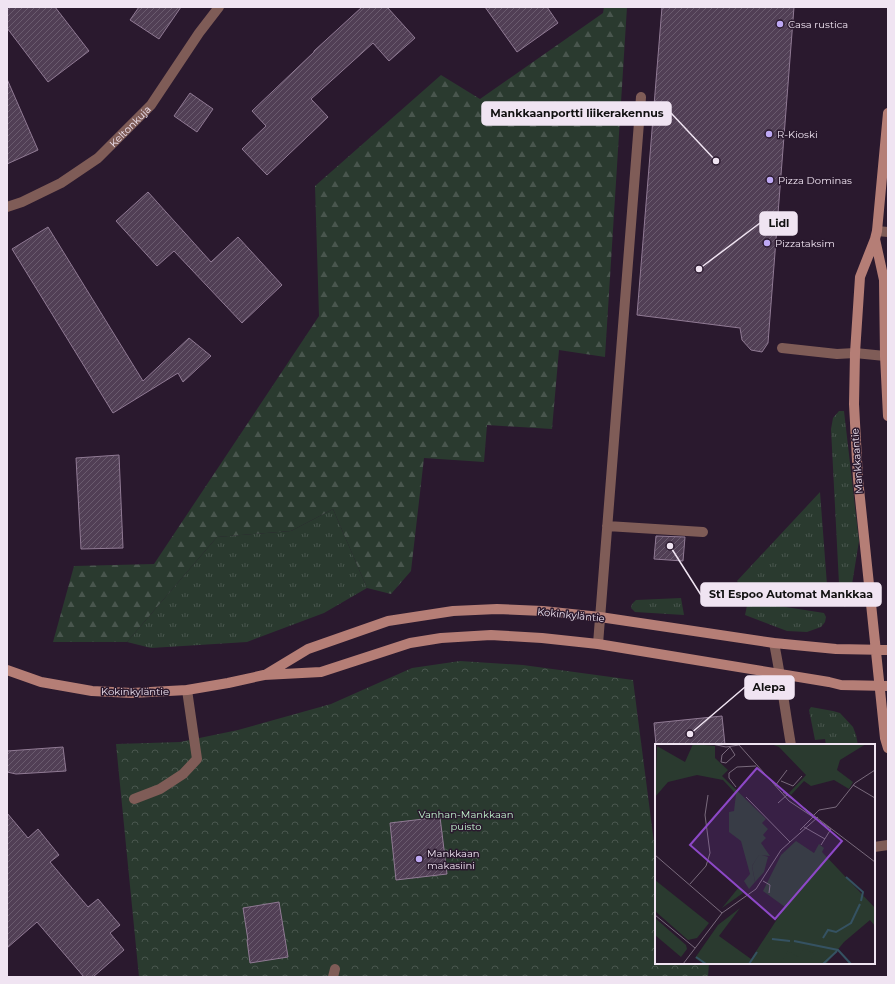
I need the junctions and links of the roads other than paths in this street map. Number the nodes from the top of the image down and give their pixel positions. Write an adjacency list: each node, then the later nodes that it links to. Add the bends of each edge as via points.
1 (220, 7): 4 (street, Keltonkuja, via 199,33 151,105 98,158 61,183)
2 (641, 97): 11 (street)
3 (888, 113): 6 (main road, Mankkaantie)
4 (7, 207)
5 (888, 232): 6 (street)
6 (876, 235): 8 (main road, Mankkaantie, via 860,277); 9 (main road, Mankkaantie, via 884,280)
7 (782, 348): 8 (street, via 837,354)
8 (855, 353): 9 (street); 16 (main road, Mankkaantie, via 854,404 858,479)
9 (885, 356): 10 (main road, Mankkaantie)
10 (888, 416)
11 (607, 526): 12 (street); 13 (street)
12 (703, 532)
13 (600, 617): 14 (main road, Kokinkyläntie); 15 (street); 20 (main road, Kokinkyläntie, via 497,609 453,611 388,621 308,649)
14 (774, 643): 16 (main road, Kokinkyläntie); 19 (street)
15 (598, 644): 19 (main road, Kokinkyläntie); 20 (main road, Kokinkyläntie, via 491,635 441,638 410,643 321,672)
16 (876, 650): 17 (main road, Kokinkyläntie); 21 (main road, Mankkaantie)
17 (888, 650)
18 (7, 670): 22 (main road, Kokinkyläntie, via 41,682 92,691 132,693)
19 (780, 674): 21 (main road, Kokinkyläntie, via 840,686); 23 (street)
20 (264, 675): 22 (main road, Kokinkyläntie)
21 (884, 686): 24 (main road, Mankkaantie)
22 (187, 690): 25 (street, via 198,759 183,774 160,789)
23 (791, 744)
24 (888, 748)
25 (134, 799)
26 (888, 845): 27 (street)
27 (875, 847)

